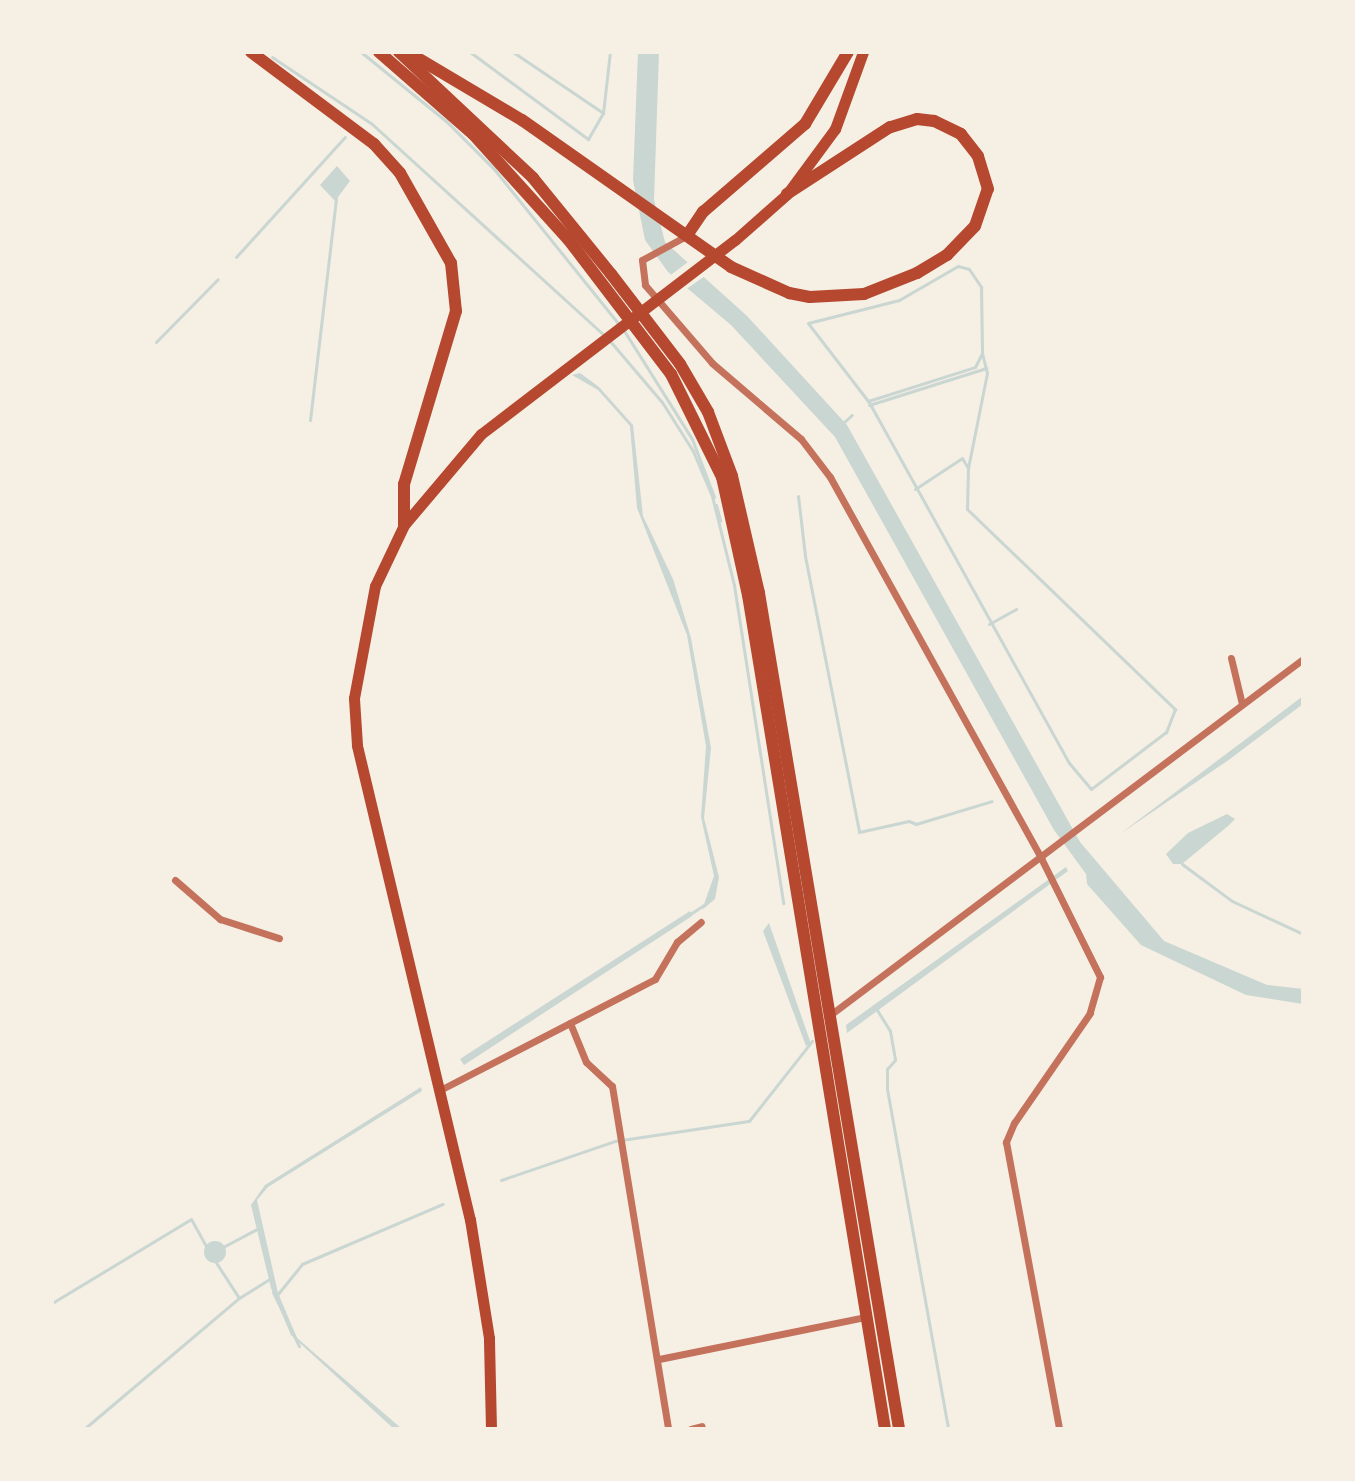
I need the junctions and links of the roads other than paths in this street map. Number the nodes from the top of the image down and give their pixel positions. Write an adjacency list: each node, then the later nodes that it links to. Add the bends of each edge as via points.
1 (251, 52): 9 (highway, via 374,144 400,173 451,263 456,311 404,484)
2 (379, 52): 20 (highway, via 473,134 568,239 671,374 722,477 748,595)
3 (399, 52): 17 (highway, via 533,178 680,364 708,412 745,522)
4 (408, 52): 8 (highway, via 522,120)
5 (848, 52): 8 (highway, via 793,137 713,203)
6 (863, 52): 7 (main road, via 835,129)
7 (787, 194): 8 (highway, via 890,127 917,119 948,125 961,134 978,156 988,189 975,226 947,255 894,284 852,295 810,297 759,283); 9 (main road, via 735,240 481,434)
8 (688, 234): 13 (street, via 671,247 650,253 640,265 642,277 677,326 727,379 801,439 830,477)
9 (404, 525): 19 (main road, via 375,586 354,698 357,745)
10 (1231, 658): 12 (street)
11 (1303, 659): 12 (street)
12 (1242, 704): 13 (street)
13 (1041, 858): 17 (street); 28 (street, via 1093,958 1101,988 1006,1142)
14 (175, 880): 16 (street, via 220,919)
15 (701, 922): 18 (street, via 677,942 655,979)
16 (279, 938)
17 (830, 1015): 27 (highway)
18 (570, 1023): 19 (street); 21 (street, via 586,1062 612,1086)
19 (440, 1090): 23 (main road, via 479,1266 489,1338)
20 (866, 1317): 21 (street); 26 (highway)
21 (659, 1359): 24 (street)
22 (702, 1426): 25 (street)
23 (491, 1429)
24 (668, 1429)
25 (691, 1429)
26 (885, 1429)
27 (899, 1429)
28 (1059, 1429)

